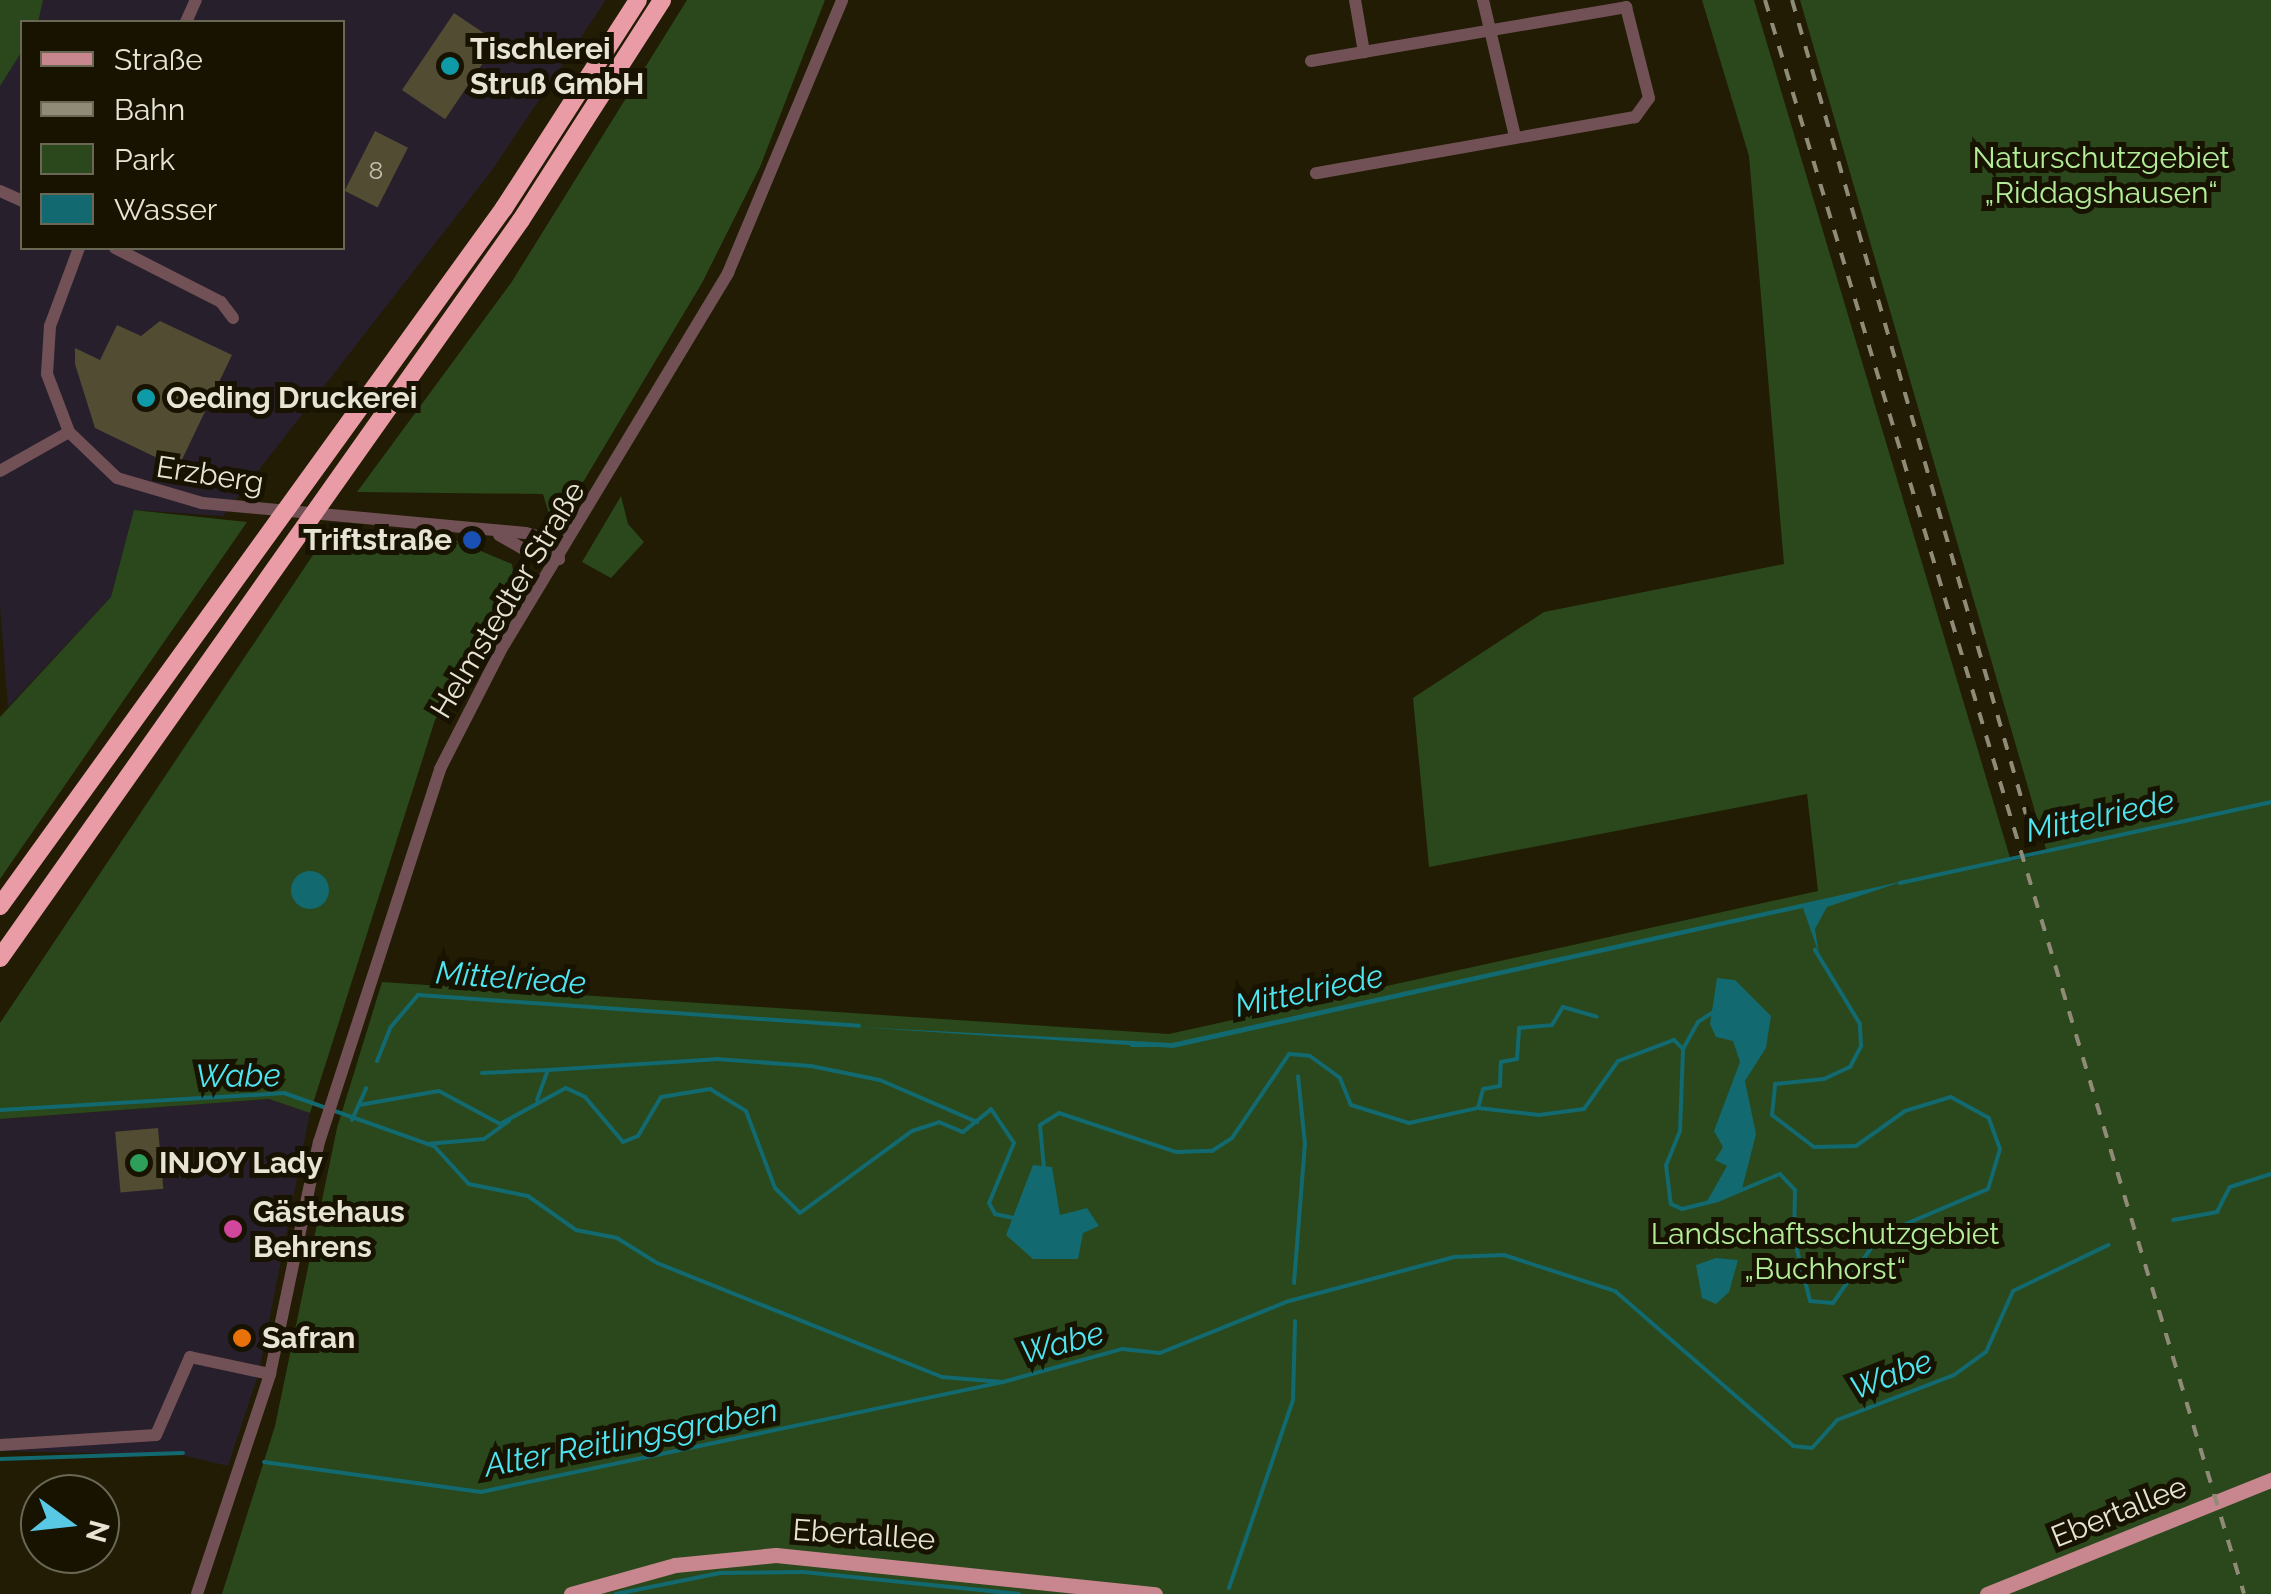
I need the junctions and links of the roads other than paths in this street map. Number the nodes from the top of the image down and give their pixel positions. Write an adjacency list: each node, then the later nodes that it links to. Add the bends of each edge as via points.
1 (638, 0): 18 (highway, via 504,208)
2 (662, 0): 19 (highway, via 532,205)
3 (842, 0): 17 (street, Helmstedter Straße, via 728,273)
4 (1354, 0): 7 (street)
5 (1483, 0): 6 (street)
6 (1490, 28): 7 (street); 9 (street); 9 (street, via 1612,7 1633,17 1646,110)
7 (1364, 52): 8 (street)
8 (1311, 62)
9 (1514, 136): 10 (street)
10 (1316, 173)
11 (77, 250): 14 (street, Erzberg, via 47,355)
12 (119, 250): 13 (street, via 222,302)
13 (233, 318)
14 (69, 432): 15 (street); 16 (street, Erzberg, via 116,478 163,496)
15 (0, 472)
16 (497, 533): 17 (street, Erzberg, via 539,558); 17 (street, Erzberg, via 544,537)
17 (559, 559): 20 (street, Helmstedter Straße, via 482,684 440,769 319,1142)
18 (0, 906)
19 (0, 958)
20 (270, 1374): 21 (street, via 190,1357 156,1435); 23 (street, Helmstedter Straße)
21 (0, 1445)
22 (2271, 1480): 26 (main road, Ebertallee)
23 (198, 1594)
24 (571, 1594): 25 (main road, Ebertallee, via 675,1565 776,1556)
25 (1155, 1594)
26 (1987, 1594)

